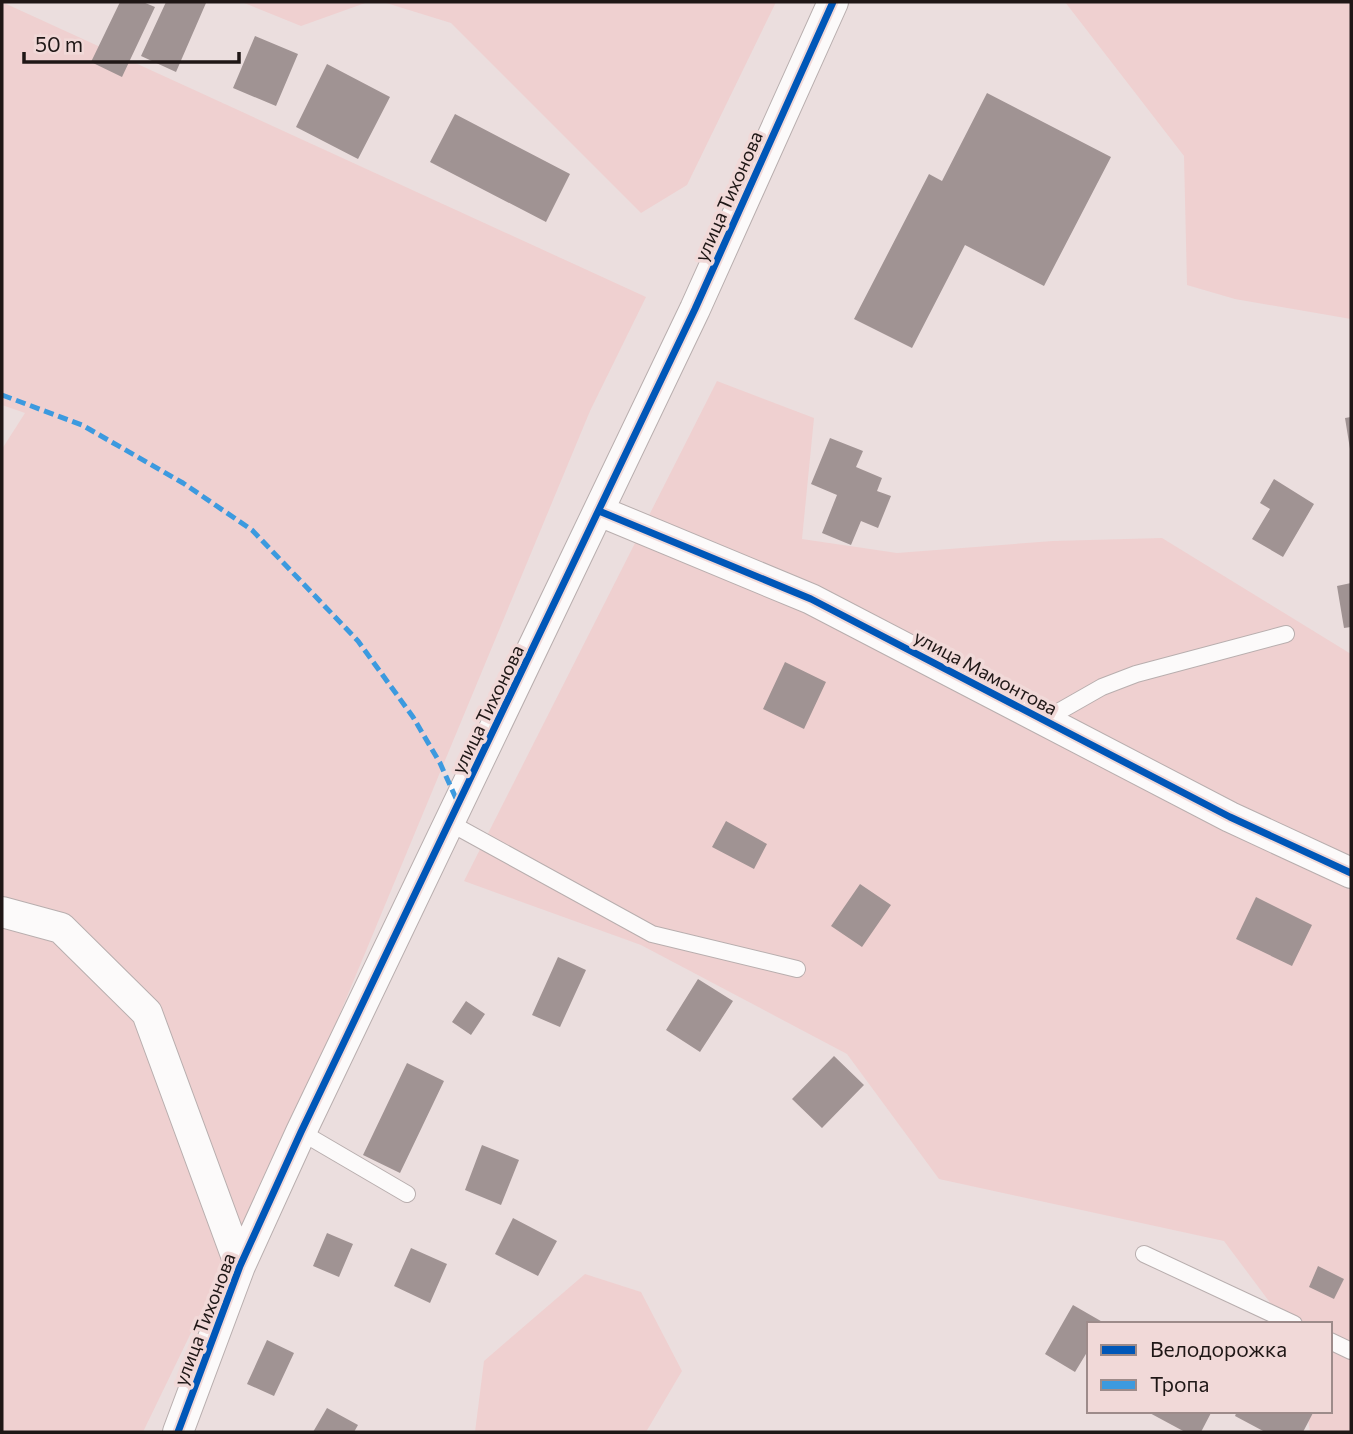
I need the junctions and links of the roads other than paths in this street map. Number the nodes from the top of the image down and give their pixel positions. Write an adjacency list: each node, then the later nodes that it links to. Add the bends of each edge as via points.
1 (833, 2): 2 (street, улица Тихонова)
2 (599, 511): 4 (street, улица Мамонтова, via 811,599); 5 (street, улица Тихонова)
3 (1286, 634): 4 (lane, via 1136,674 1102,687)
4 (1044, 720): 6 (street, улица Мамонтова, via 1230,817)
5 (450, 822): 8 (lane, via 652,934); 9 (street, улица Тихонова)
6 (1351, 873)
7 (2, 912): 12 (street, via 61,928 147,1013)
8 (797, 969)
9 (301, 1132): 10 (lane); 12 (street, улица Тихонова)
10 (407, 1194)
11 (1144, 1254): 13 (lane)
12 (240, 1266): 16 (street, улица Тихонова)
13 (1290, 1322)
14 (1332, 1342): 15 (lane)
15 (1351, 1351)
16 (178, 1432)

